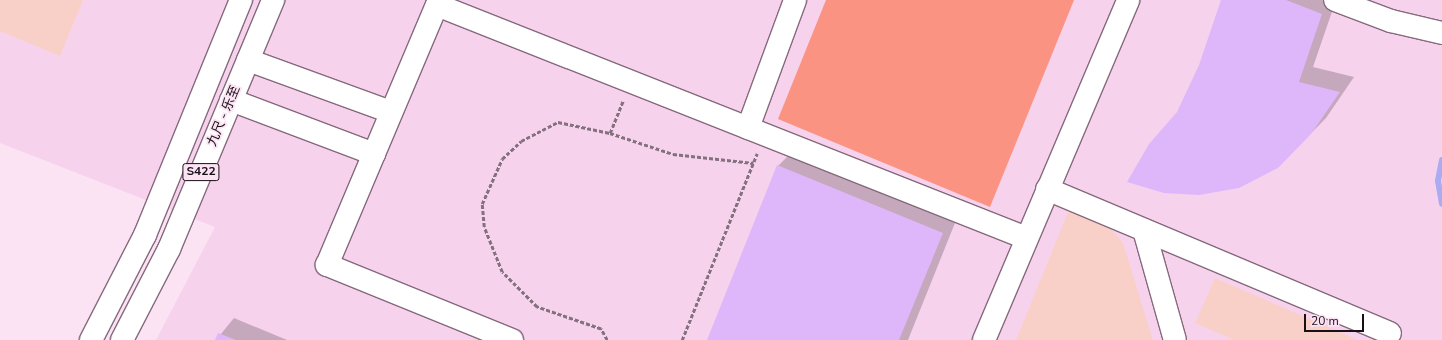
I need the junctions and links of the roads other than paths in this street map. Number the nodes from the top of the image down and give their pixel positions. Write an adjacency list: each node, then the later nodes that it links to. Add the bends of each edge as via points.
1 (241, 0): 16 (street, S422, via 145,235)
2 (273, 0): 7 (street, 九尺 - 乐至 / S422)
3 (795, 0): 10 (street)
4 (1128, 0): 12 (street)
5 (1335, 0): 6 (street, via 1391,21)
6 (1442, 33)
7 (248, 60): 8 (street, 九尺 - 乐至 / S422); 9 (street)
8 (231, 100): 11 (street); 17 (street, 九尺 - 乐至 / S422, via 169,249)
9 (391, 112): 10 (street, via 437,5); 11 (street)
10 (756, 131): 14 (street)
11 (374, 154): 18 (street, via 327,265)
12 (1047, 189): 13 (street); 14 (street)
13 (1144, 230): 15 (street); 20 (street)
14 (1026, 238): 19 (street)
15 (1390, 333)
16 (91, 340)
17 (122, 340)
18 (512, 340)
19 (984, 340)
20 (1175, 340)

